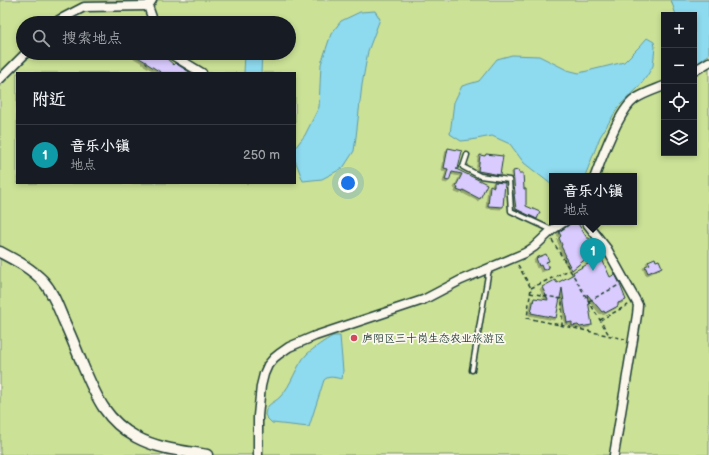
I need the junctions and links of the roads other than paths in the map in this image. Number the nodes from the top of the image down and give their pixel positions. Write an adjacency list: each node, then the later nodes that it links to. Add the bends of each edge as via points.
1 (150, 3): 2 (street, via 84,7); 3 (street)
2 (67, 16)
3 (153, 16)
4 (19, 60): 9 (street)
5 (180, 60): 8 (street)
6 (709, 62): 7 (street)
7 (697, 69)
8 (200, 72)
9 (0, 79)
10 (661, 87): 12 (street, via 634,99 623,112)
11 (467, 155): 15 (lane, via 463,167 480,176 508,180 510,211)
12 (596, 173)
13 (560, 225): 15 (street)
14 (588, 225): 21 (street, via 607,249 636,301 638,310)
15 (550, 232): 17 (street, via 525,254)
16 (0, 252): 19 (street, via 33,271 49,288 95,394 108,414 125,430 148,443)
17 (489, 268): 18 (lane); 20 (street, via 423,300 303,341 274,358 268,365 261,386)
18 (472, 370)
19 (207, 455)
20 (258, 455)
21 (614, 455)

